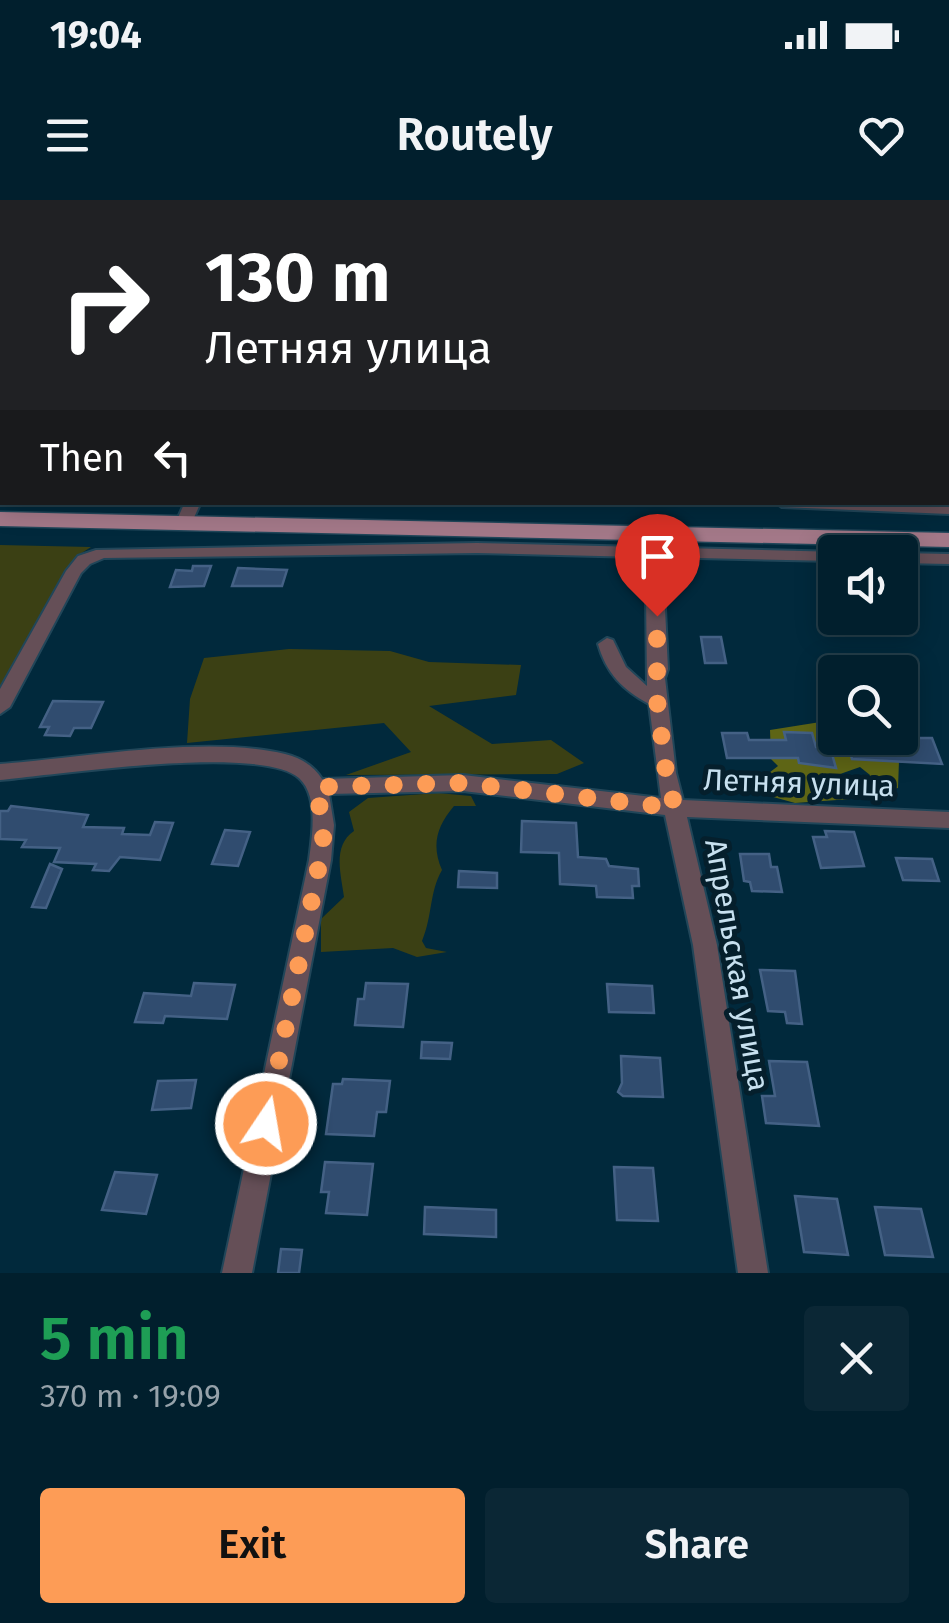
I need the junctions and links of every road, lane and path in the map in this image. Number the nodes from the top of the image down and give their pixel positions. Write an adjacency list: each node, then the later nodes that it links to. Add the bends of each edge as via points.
1 (854, 505): 2 (street)
2 (949, 509)
3 (188, 512): 4 (main road); 5 (main road)
4 (0, 519)
5 (949, 540)
6 (646, 552): 7 (street); 11 (street, Апрельская улица, via 655,589); 12 (street, via 92,555 74,572)
7 (818, 556)
8 (918, 558): 9 (street)
9 (949, 559)
10 (607, 644): 11 (street, via 612,666)
11 (657, 700): 15 (street, Апрельская улица)
12 (0, 707)
13 (0, 772): 14 (street, via 234,755 288,762)
14 (316, 787): 15 (street, Летняя улица, via 463,783); 17 (street, via 324,832 320,860)
15 (675, 808): 16 (street, Летняя улица); 18 (street, Апрельская улица, via 705,945)
16 (949, 820)
17 (238, 1273)
18 (753, 1273)

